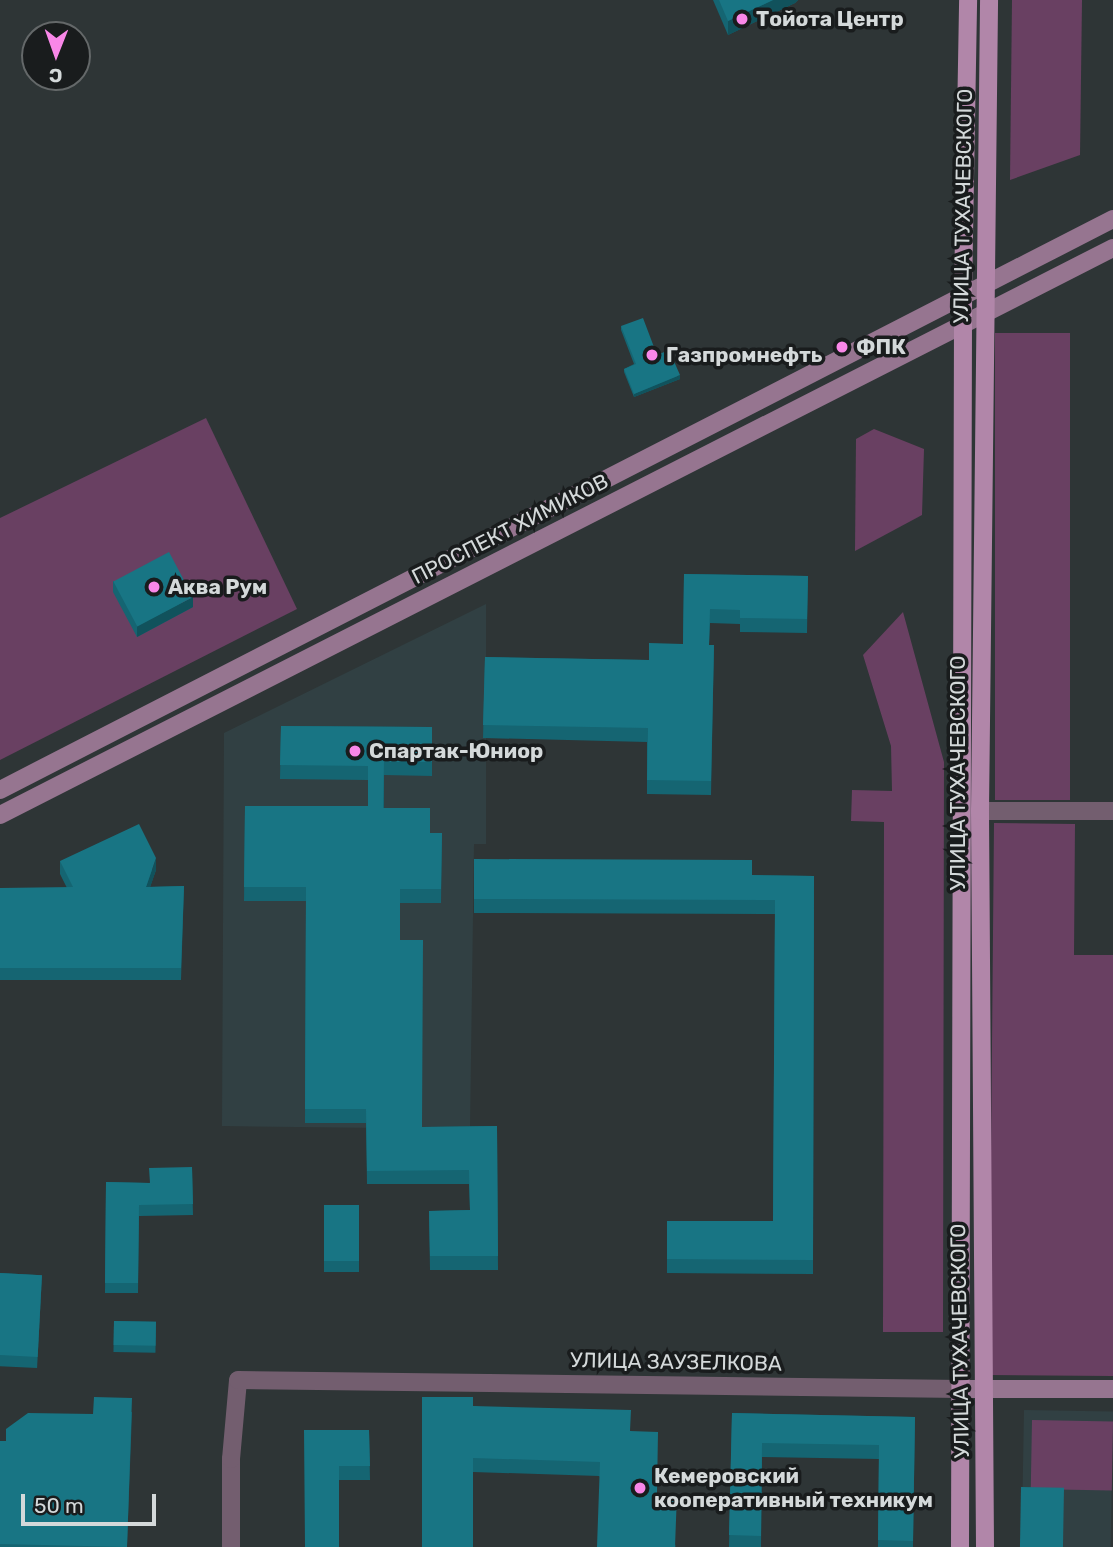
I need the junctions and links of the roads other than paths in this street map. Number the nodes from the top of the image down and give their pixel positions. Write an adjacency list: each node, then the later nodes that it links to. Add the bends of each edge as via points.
1 (968, 0): 6 (main road, УЛИЦА ТУХАЧЕВСКОГО)
2 (989, 0): 5 (main road, УЛИЦА ТУХАЧЕВСКОГО)
3 (1113, 219): 5 (main road, ПРОСПЕКТ ХИМИКОВ)
4 (1113, 248): 7 (main road, ПРОСПЕКТ ХИМИКОВ)
5 (985, 282): 6 (main road, ПРОСПЕКТ ХИМИКОВ); 7 (main road, УЛИЦА ТУХАЧЕВСКОГО)
6 (963, 293): 8 (main road, УЛИЦА ТУХАЧЕВСКОГО); 9 (main road, ПРОСПЕКТ ХИМИКОВ)
7 (985, 313): 8 (main road, ПРОСПЕКТ ХИМИКОВ); 10 (main road, УЛИЦА ТУХАЧЕВСКОГО)
8 (963, 324): 12 (main road, ПРОСПЕКТ ХИМИКОВ); 14 (main road, УЛИЦА ТУХАЧЕВСКОГО)
9 (0, 790)
10 (980, 811): 11 (street); 13 (main road, УЛИЦА ТУХАЧЕВСКОГО)
11 (1113, 811)
12 (0, 815)
13 (983, 1388): 14 (main road, УЛИЦА ЗАУЗЕЛКОВА); 15 (main road, УЛИЦА ЗАУЗЕЛКОВА); 18 (main road, УЛИЦА ТУХАЧЕВСКОГО)
14 (961, 1389): 16 (street, УЛИЦА ЗАУЗЕЛКОВА, via 238,1380 231,1459); 17 (main road, УЛИЦА ТУХАЧЕВСКОГО)
15 (1113, 1389)
16 (231, 1547)
17 (960, 1547)
18 (985, 1547)

